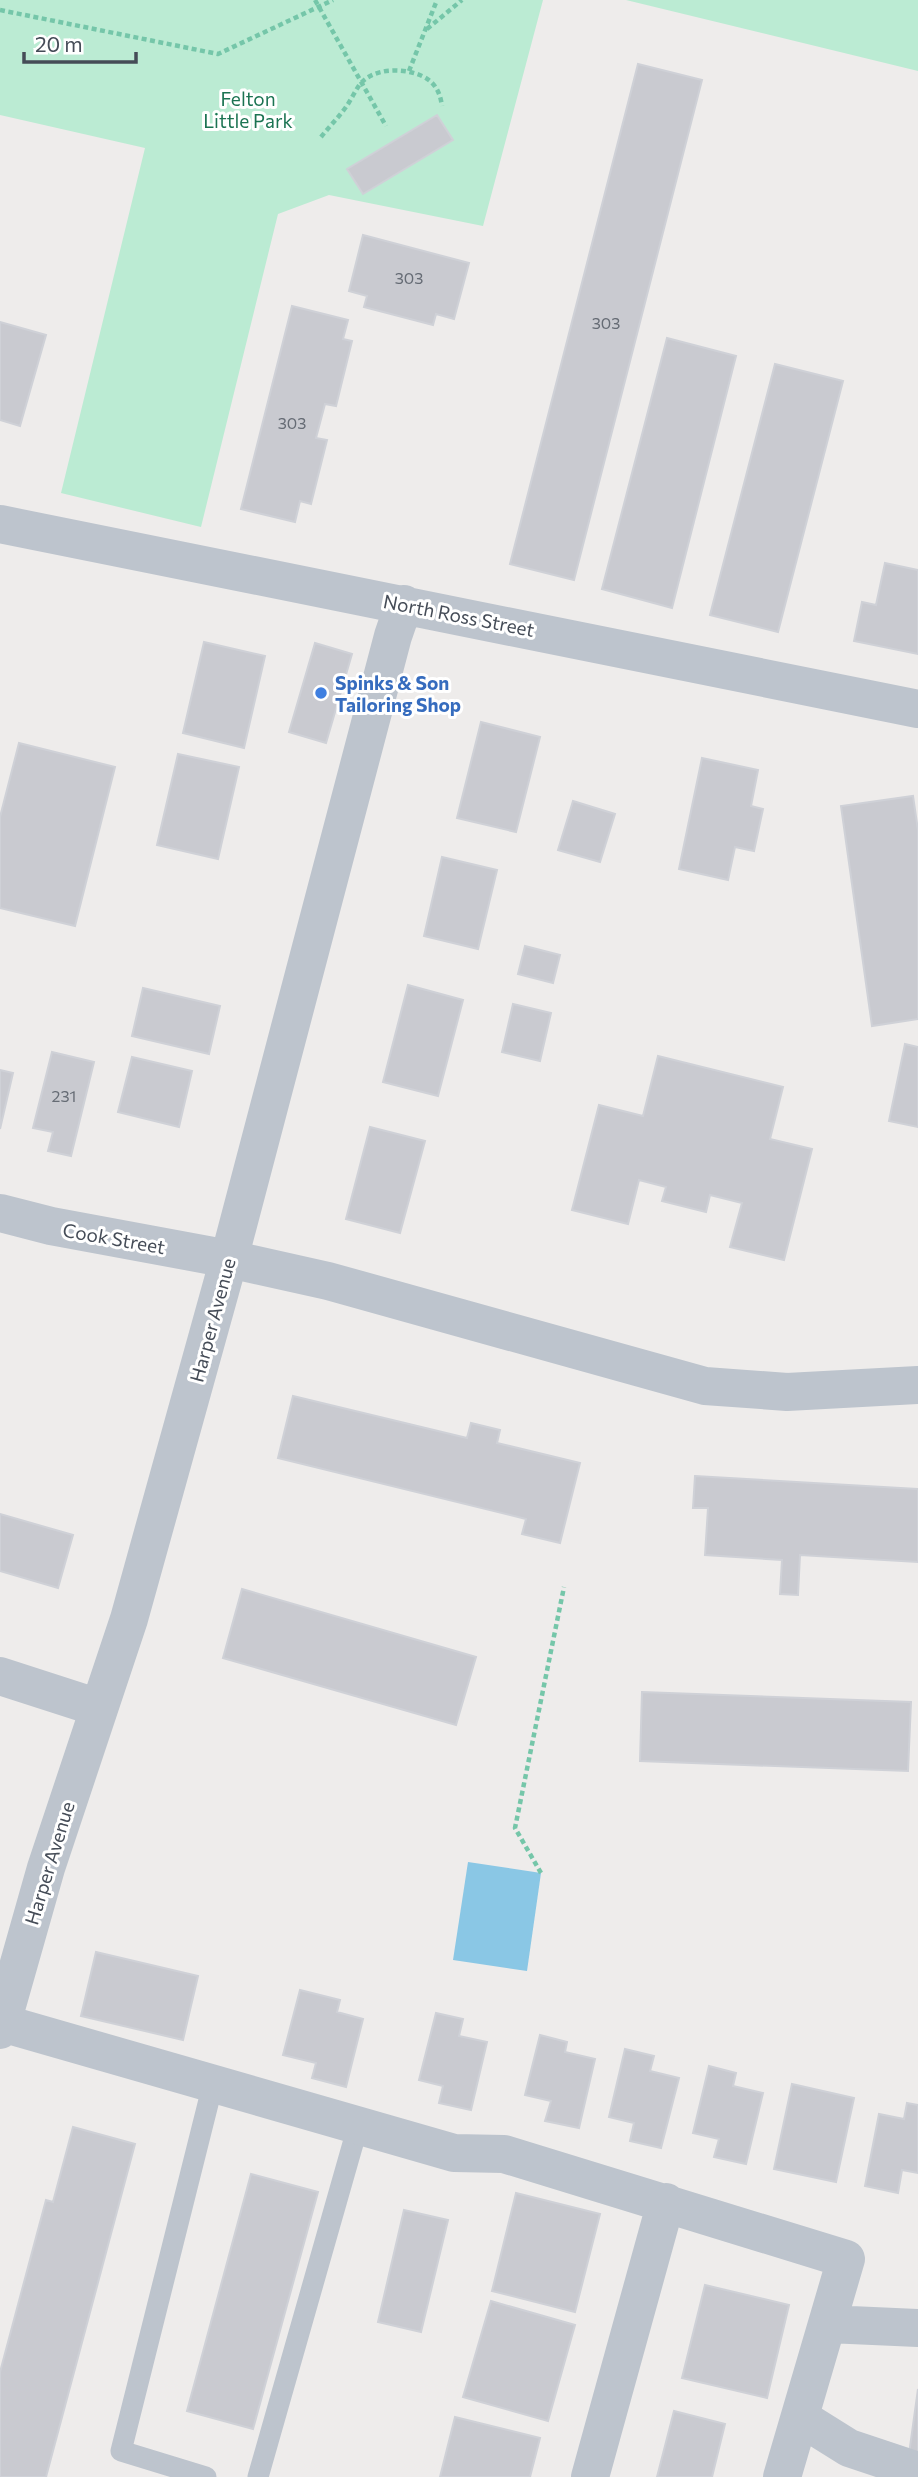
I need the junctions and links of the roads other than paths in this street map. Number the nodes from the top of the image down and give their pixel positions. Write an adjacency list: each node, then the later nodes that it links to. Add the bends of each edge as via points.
1 (0, 524): 2 (street, North Ross Street)
2 (404, 604): 3 (street, North Ross Street); 5 (street, Harper Avenue)
3 (918, 709)
4 (0, 1213): 5 (street, Cook Street)
5 (229, 1258): 6 (street, Cook Street, via 705,1386 787,1392); 8 (street, Harper Avenue, via 129,1619)
6 (918, 1385)
7 (0, 1676): 8 (street)
8 (99, 1708): 9 (street, Harper Avenue, via 46,1868)
9 (1, 2027): 10 (street)
10 (213, 2084): 11 (street); 17 (lane, via 121,2451)
11 (359, 2126): 12 (street, via 454,2153 504,2154); 18 (lane)
12 (666, 2202): 13 (street, via 846,2259); 19 (street)
13 (828, 2323): 14 (street); 15 (street)
14 (918, 2328)
15 (801, 2418): 16 (street, via 849,2448); 20 (street)
16 (918, 2471)
17 (206, 2477)
18 (258, 2477)
19 (590, 2477)
20 (782, 2477)

